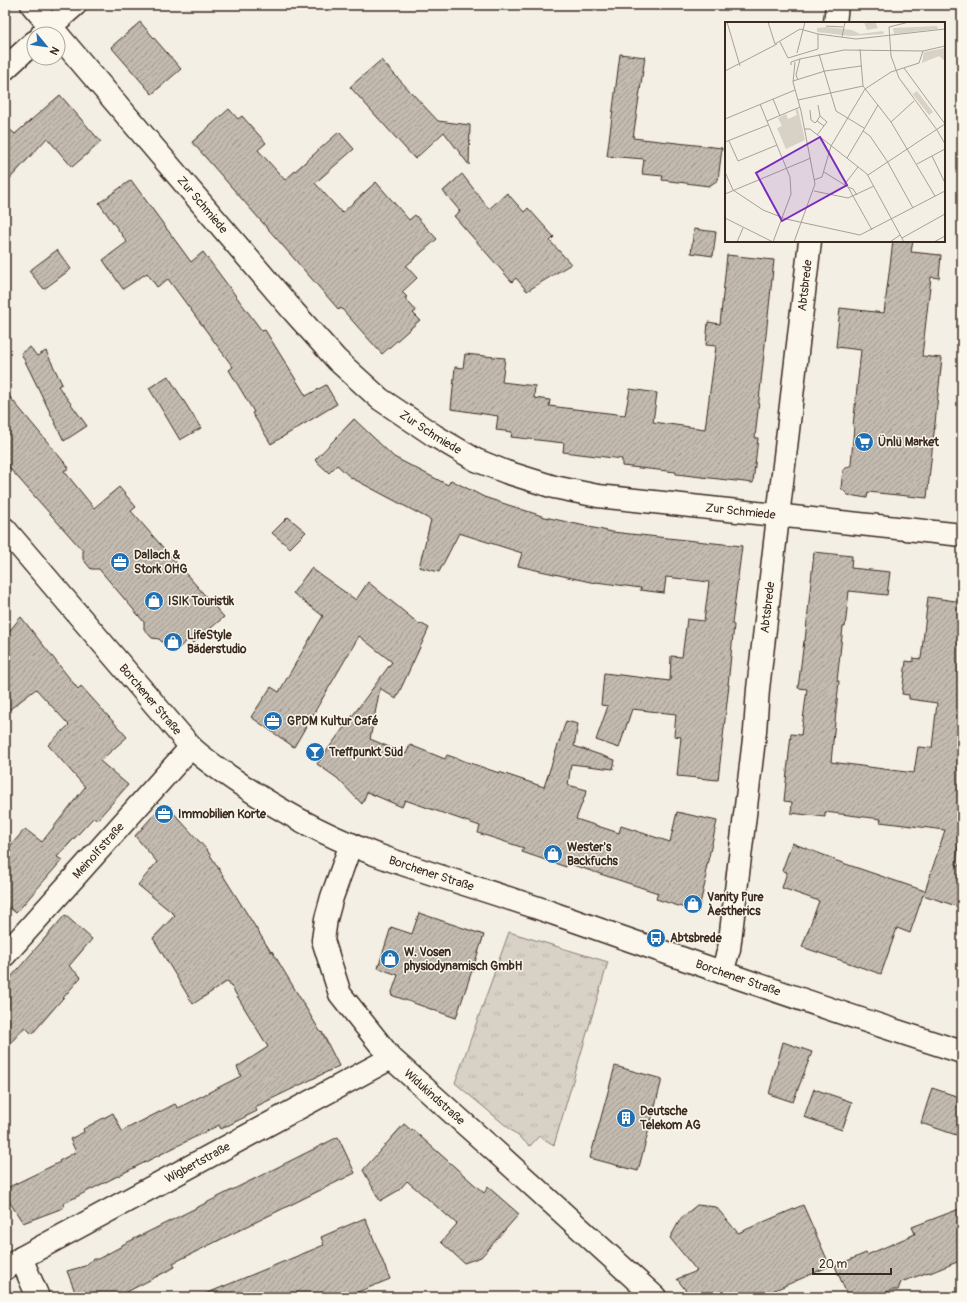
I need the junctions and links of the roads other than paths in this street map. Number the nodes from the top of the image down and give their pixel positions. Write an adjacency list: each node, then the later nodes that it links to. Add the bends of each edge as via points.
1 (32, 5): 5 (street, Zur Schmiede)
2 (75, 5): 6 (street)
3 (837, 5): 4 (street)
4 (835, 22)
5 (48, 26)
6 (57, 26)
7 (66, 48): 11 (street, Zur Schmiede, via 337,360 380,398 435,436 476,460 554,487 621,499)
8 (26, 49): 9 (street)
9 (5, 69)
10 (810, 242): 11 (street, Abtsbrede)
11 (778, 515): 13 (street, Zur Schmiede); 17 (street, Abtsbrede, via 729,949)
12 (5, 529): 14 (street, Borchener Straße)
13 (962, 535)
14 (192, 747): 15 (street, Borchener Straße, via 205,760 276,807); 16 (street, Meinolfstraße)
15 (350, 844): 17 (street, Borchener Straße); 19 (street, Widukindstraße, via 332,897 323,940 340,994)
16 (5, 954)
17 (722, 972): 18 (street, Borchener Straße, via 859,1020)
18 (962, 1052)
19 (391, 1058): 20 (street, Wigbertstraße); 22 (street, Widukindstraße)
20 (13, 1264): 21 (street)
21 (38, 1297)
22 (655, 1297)

